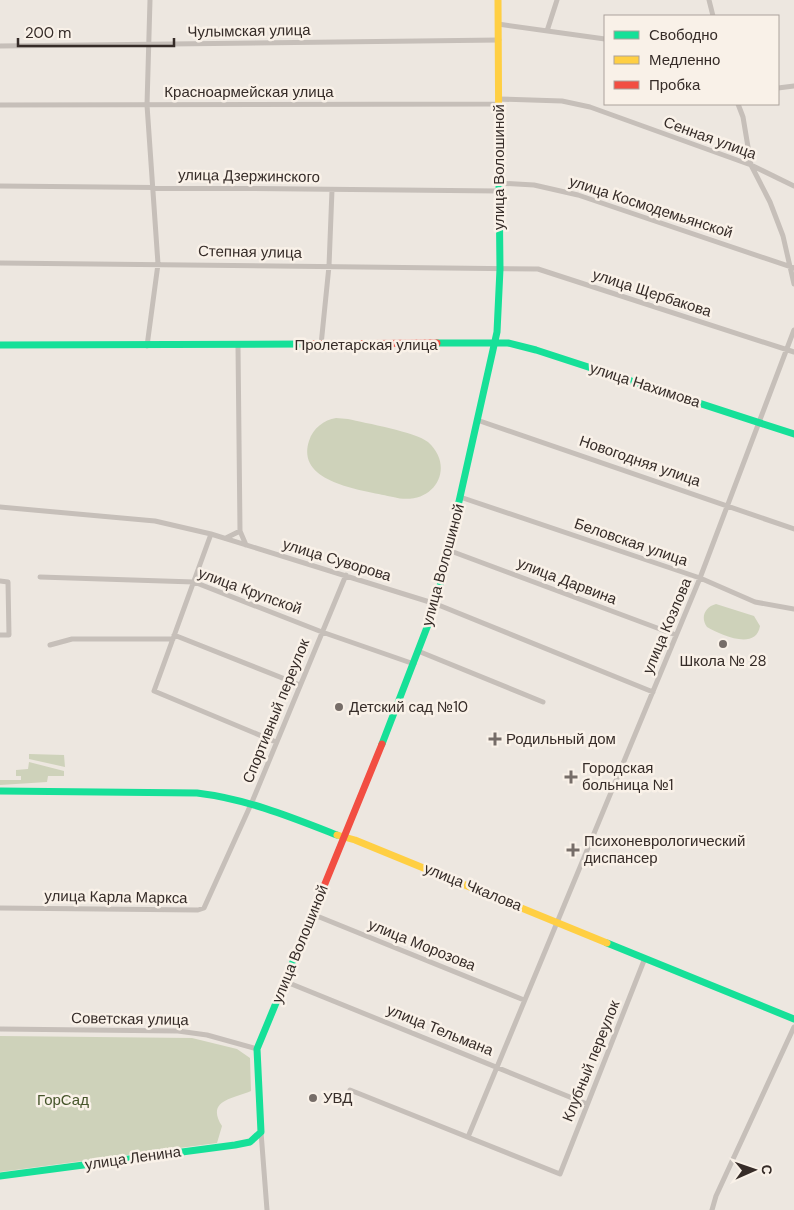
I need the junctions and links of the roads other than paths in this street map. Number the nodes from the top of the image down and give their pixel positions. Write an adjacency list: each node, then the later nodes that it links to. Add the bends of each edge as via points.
1 (150, 0): 10 (street)
2 (498, 0): 6 (street, улица Волошиной)
3 (557, 0): 7 (street)
4 (709, 0): 5 (street)
5 (713, 15)
6 (498, 24): 7 (street); 9 (street, улица Волошиной)
7 (547, 31): 8 (street)
8 (604, 39)
9 (499, 40): 10 (street, Чулымская улица); 14 (street, улица Волошиной)
10 (148, 45): 11 (street, Чулымская улица); 16 (street)
11 (0, 46)
12 (794, 86): 13 (street)
13 (779, 88)
14 (498, 101): 16 (street, Красноармейская улица); 18 (street, Сенная улица, via 546,99 581,105); 21 (street, улица Волошиной)
15 (0, 105): 16 (street, Красноармейская улица)
16 (148, 105): 22 (street)
17 (738, 105): 18 (street)
18 (750, 165): 20 (street, Сенная улица); 27 (street, via 770,202)
19 (0, 186): 22 (street, улица Дзержинского)
20 (794, 186)
21 (498, 187): 23 (street, улица Дзержинского); 27 (street, улица Космодемьянской, via 534,185 578,195); 28 (street, улица Волошиной)
22 (152, 188): 23 (street, улица Дзержинского); 25 (street)
23 (332, 190): 26 (street)
24 (0, 263): 25 (street, Степная улица)
25 (158, 264): 26 (street, Степная улица); 34 (street)
26 (328, 266): 28 (street, Степная улица); 33 (street)
27 (792, 267): 29 (street)
28 (500, 269): 31 (street, улица Волошиной); 36 (street, улица Щербакова, via 538,269)
29 (794, 284)
30 (794, 330): 36 (street, улица Козлова)
31 (495, 343): 33 (street, Пролетарская улица); 38 (street, улица Волошиной); 39 (street, улица Нахимова, via 536,350)
32 (0, 345): 34 (street, Пролетарская улица)
33 (321, 345): 35 (street, Пролетарская улица)
34 (147, 346): 35 (street, Пролетарская улица)
35 (238, 346): 45 (street)
36 (786, 350): 37 (street, улица Щербакова); 39 (street, улица Козлова)
37 (794, 352)
38 (477, 420): 41 (street, улица Волошиной); 42 (street, Новогодняя улица)
39 (758, 422): 40 (street, улица Нахимова); 42 (street, улица Козлова)
40 (794, 434)
41 (460, 498): 49 (street, улица Волошиной); 52 (street, Беловская улица)
42 (728, 504): 44 (street, Новогодняя улица); 52 (street, улица Козлова)
43 (0, 507): 46 (street, улица Суворова, via 155,521)
44 (794, 529)
45 (240, 531): 47 (street); 48 (street)
46 (212, 534): 47 (street, улица Суворова); 54 (street)
47 (226, 538): 48 (street, улица Суворова)
48 (246, 545): 50 (street, улица Суворова)
49 (448, 550): 55 (street, улица Волошиной); 59 (street, улица Дарвина)
50 (346, 575): 55 (street, улица Суворова); 57 (street, Спортивный переулок)
51 (40, 577): 54 (street, улица Крупской)
52 (700, 578): 56 (street, Беловская улица, via 755,602); 59 (street, улица Козлова)
53 (0, 581): 58 (street, via 8,582 9,635)
54 (194, 582): 57 (street, улица Крупской); 60 (street)
55 (436, 604): 62 (street, улица Волошиной); 65 (street, улица Суворова)
56 (794, 609)
57 (322, 632): 63 (street, улица Крупской); 64 (street, Спортивный переулок)
58 (0, 635)
59 (676, 635): 65 (street, улица Козлова)
60 (173, 637): 61 (street, via 72,639); 64 (street); 67 (street, via 154,691)
61 (50, 645)
62 (418, 652): 63 (street, улица Волошиной); 66 (street)
63 (414, 664): 70 (street, улица Волошиной)
64 (300, 685): 67 (street, Спортивный переулок)
65 (653, 692): 73 (street, улица Козлова)
66 (543, 702)
67 (276, 742): 69 (street, Спортивный переулок)
68 (0, 791): 69 (street, улица Чкалова, via 221,795)
69 (252, 802): 70 (street, улица Чкалова); 71 (street, улица Карла Маркса, via 204,908)
70 (345, 838): 72 (street, улица Волошиной); 73 (street, улица Чкалова)
71 (0, 908)
72 (311, 914): 75 (street, улица Волошиной); 76 (street, улица Морозова)
73 (559, 922): 74 (street, улица Чкалова); 76 (street, улица Козлова)
74 (645, 958): 77 (street, улица Чкалова); 83 (street, Клубный переулок)
75 (284, 981): 80 (street, улица Волошиной); 81 (street, улица Тельмана)
76 (524, 1000): 81 (street)
77 (794, 1019)
78 (794, 1027): 88 (street)
79 (0, 1029): 80 (street, Советская улица, via 178,1031 207,1035)
80 (257, 1049): 84 (street, улица Волошиной)
81 (497, 1067): 83 (street, улица Тельмана); 85 (street)
82 (350, 1090): 85 (street)
83 (587, 1104): 85 (street, Клубный переулок, via 560,1174)
84 (261, 1132): 86 (street, улица Ленина, via 257,1139 243,1144); 87 (street)
85 (468, 1138)
86 (0, 1176)
87 (267, 1210)
88 (712, 1210)

